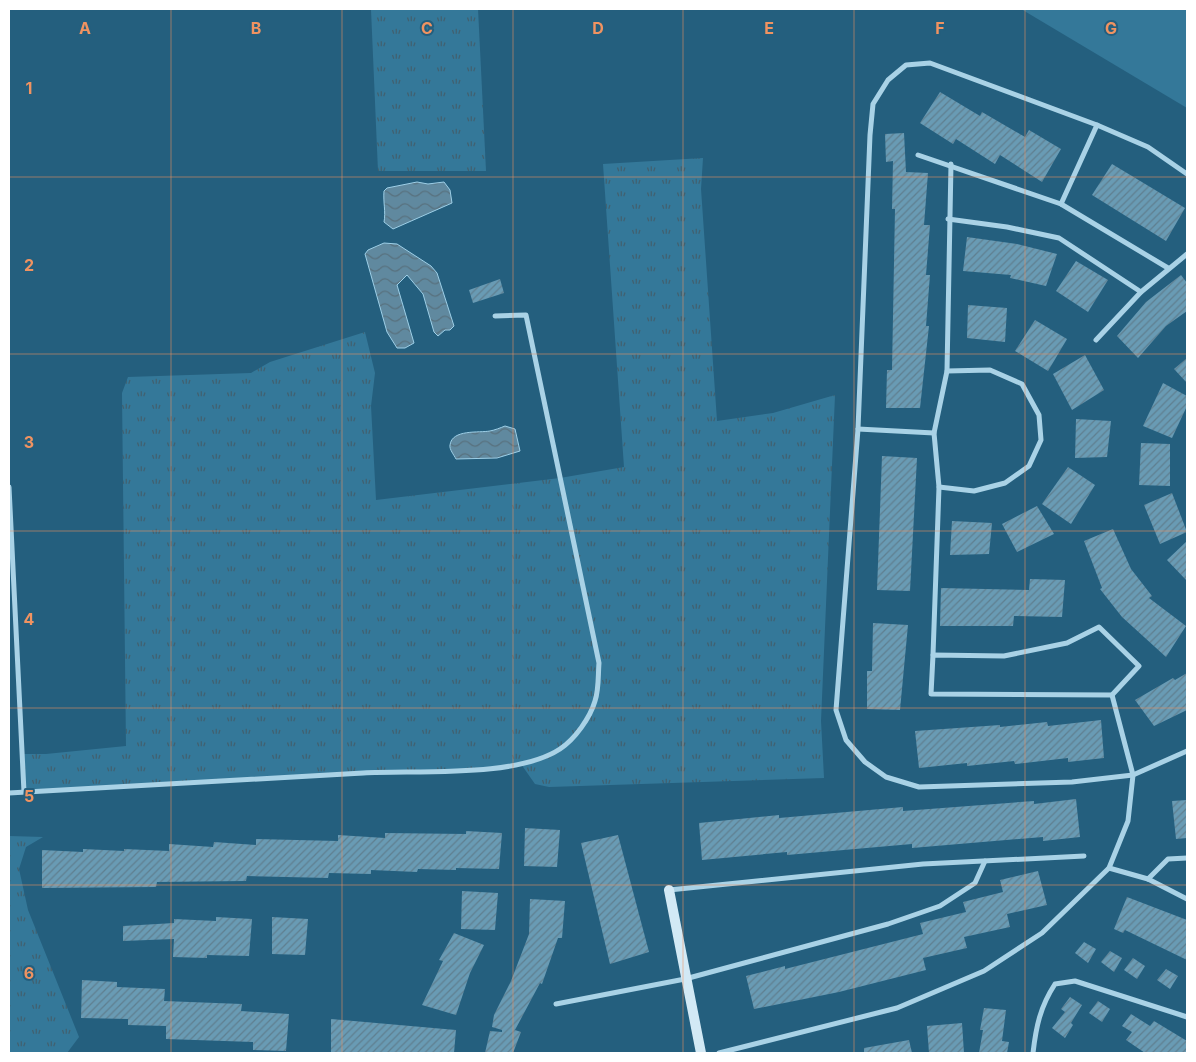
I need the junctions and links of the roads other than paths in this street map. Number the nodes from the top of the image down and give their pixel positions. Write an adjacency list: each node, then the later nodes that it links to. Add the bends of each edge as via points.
1 (1096, 125): 4 (street, via 1148,147); 5 (street); 13 (street, via 930,63 906,65 888,80 873,104 870,135)
2 (918, 154): 3 (street)
3 (951, 164): 5 (street); 6 (street)
4 (1187, 174)
5 (1061, 204): 8 (street)
6 (948, 219): 9 (street, via 1059,238); 12 (street)
7 (1187, 254): 8 (street)
8 (1168, 268): 9 (street)
9 (1141, 292): 11 (street)
10 (495, 316): 21 (street, via 526,315 599,663 595,701 570,741 559,750 533,761 493,769)
11 (1096, 340)
12 (947, 371): 14 (street); 16 (street, via 990,370 1022,384 1040,415 1041,440 1029,466 1006,483 974,491)
13 (858, 429): 14 (street); 20 (street, via 836,710 846,740 865,762 886,777 918,787 1072,782)
14 (934, 433): 16 (street)
15 (9, 487): 21 (street)
16 (938, 487): 17 (street)
17 (933, 655): 18 (street, via 931,694); 18 (street, via 1004,656 1067,643 1099,627 1138,666)
18 (1112, 695): 20 (street)
19 (1187, 751): 20 (street)
20 (1134, 775): 26 (street, via 1128,821)
21 (24, 792): 22 (street)
22 (9, 793)
23 (1084, 856): 25 (street)
24 (1187, 858): 27 (street, via 1168,859)
25 (985, 861): 28 (street, via 923,864); 30 (street, via 975,883 940,906 878,927)
26 (1109, 868): 27 (street); 34 (street, via 1042,933 984,971 897,1008)
27 (1148, 879): 29 (street)
28 (669, 890): 30 (street)
29 (1187, 899)
30 (684, 979): 31 (street); 33 (street)
31 (556, 1004)
32 (1187, 1017): 35 (street, via 1074,981 1056,984 1044,1000 1036,1024)
33 (701, 1053)
34 (720, 1053)
35 (1034, 1053)

